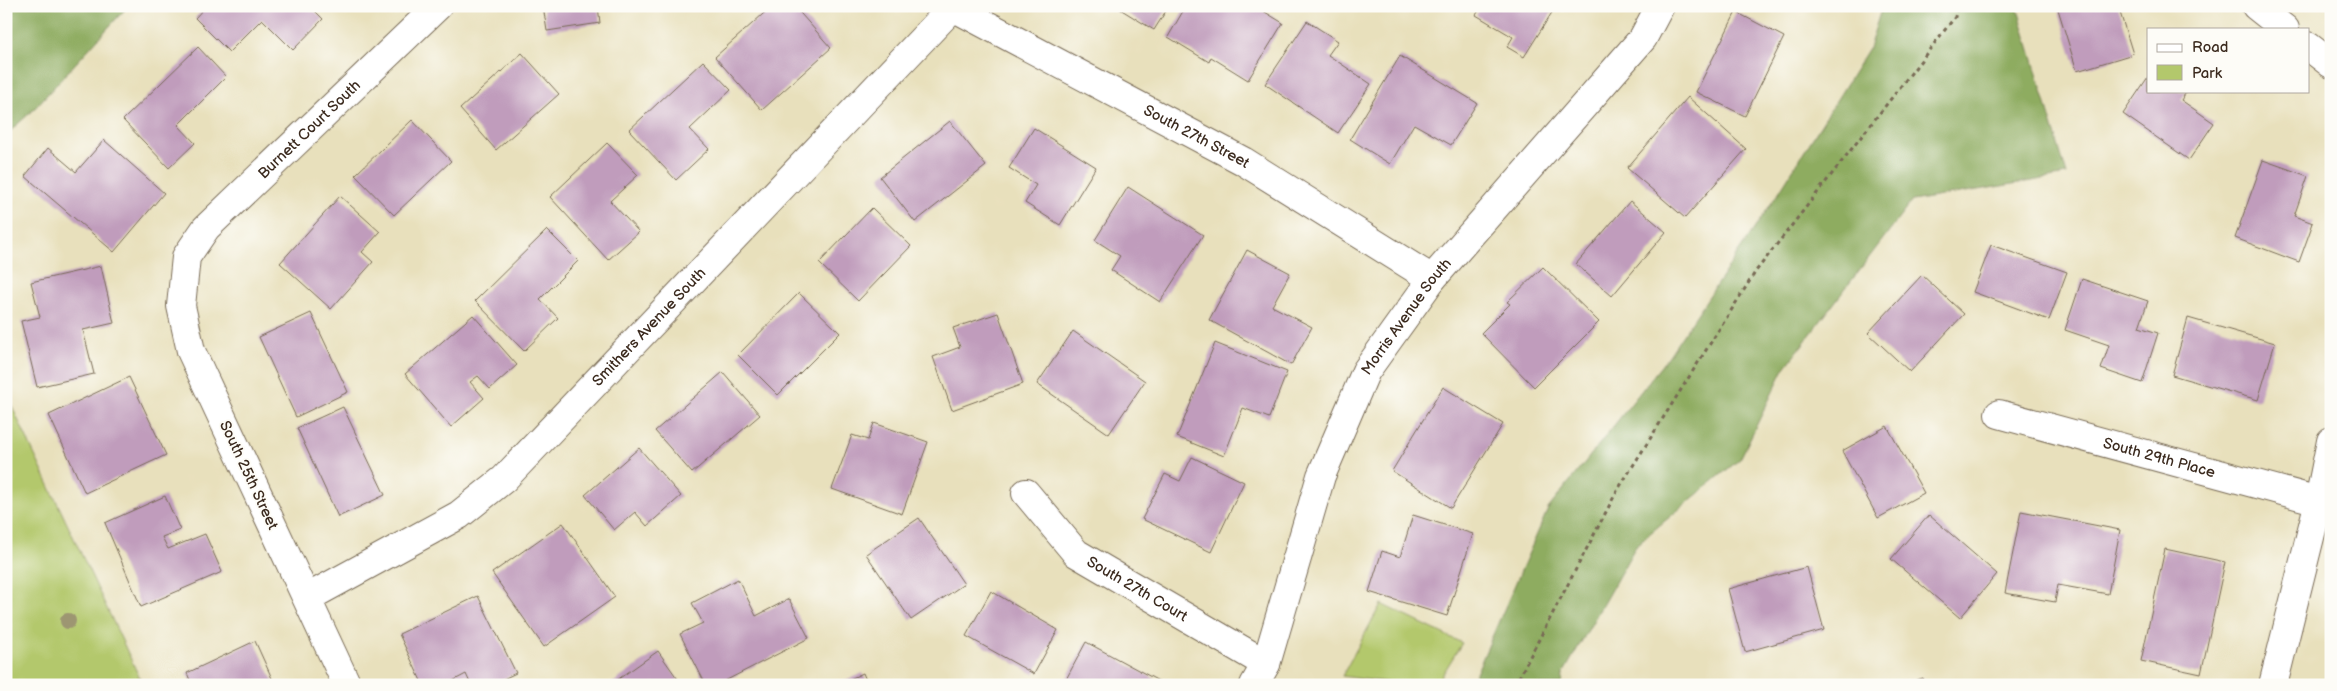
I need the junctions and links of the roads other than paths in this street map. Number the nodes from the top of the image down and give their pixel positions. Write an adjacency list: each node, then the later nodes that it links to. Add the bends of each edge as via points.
1 (438, 6): 8 (street, Burnett Court South, via 206,228)
2 (1660, 6): 9 (street, Morris Avenue South, via 1643,38)
3 (2256, 6): 5 (street)
4 (952, 7): 9 (street, South 27th Street, via 1244,161); 14 (street, Smithers Avenue South, via 504,479 459,515)
5 (2284, 28)
6 (2310, 48): 7 (street)
7 (2331, 64)
8 (186, 257): 14 (street, South 25th Street, via 181,306 191,351)
9 (1432, 279): 15 (street, Morris Avenue South, via 1366,371 1324,468)
10 (1999, 414): 13 (street, South 29th Place)
11 (2331, 441): 13 (street)
12 (1026, 493): 15 (street, South 27th Court, via 1076,552)
13 (2319, 500): 17 (street)
14 (307, 598): 16 (street, South 25th Street)
15 (1260, 674)
16 (347, 685)
17 (2272, 685)

